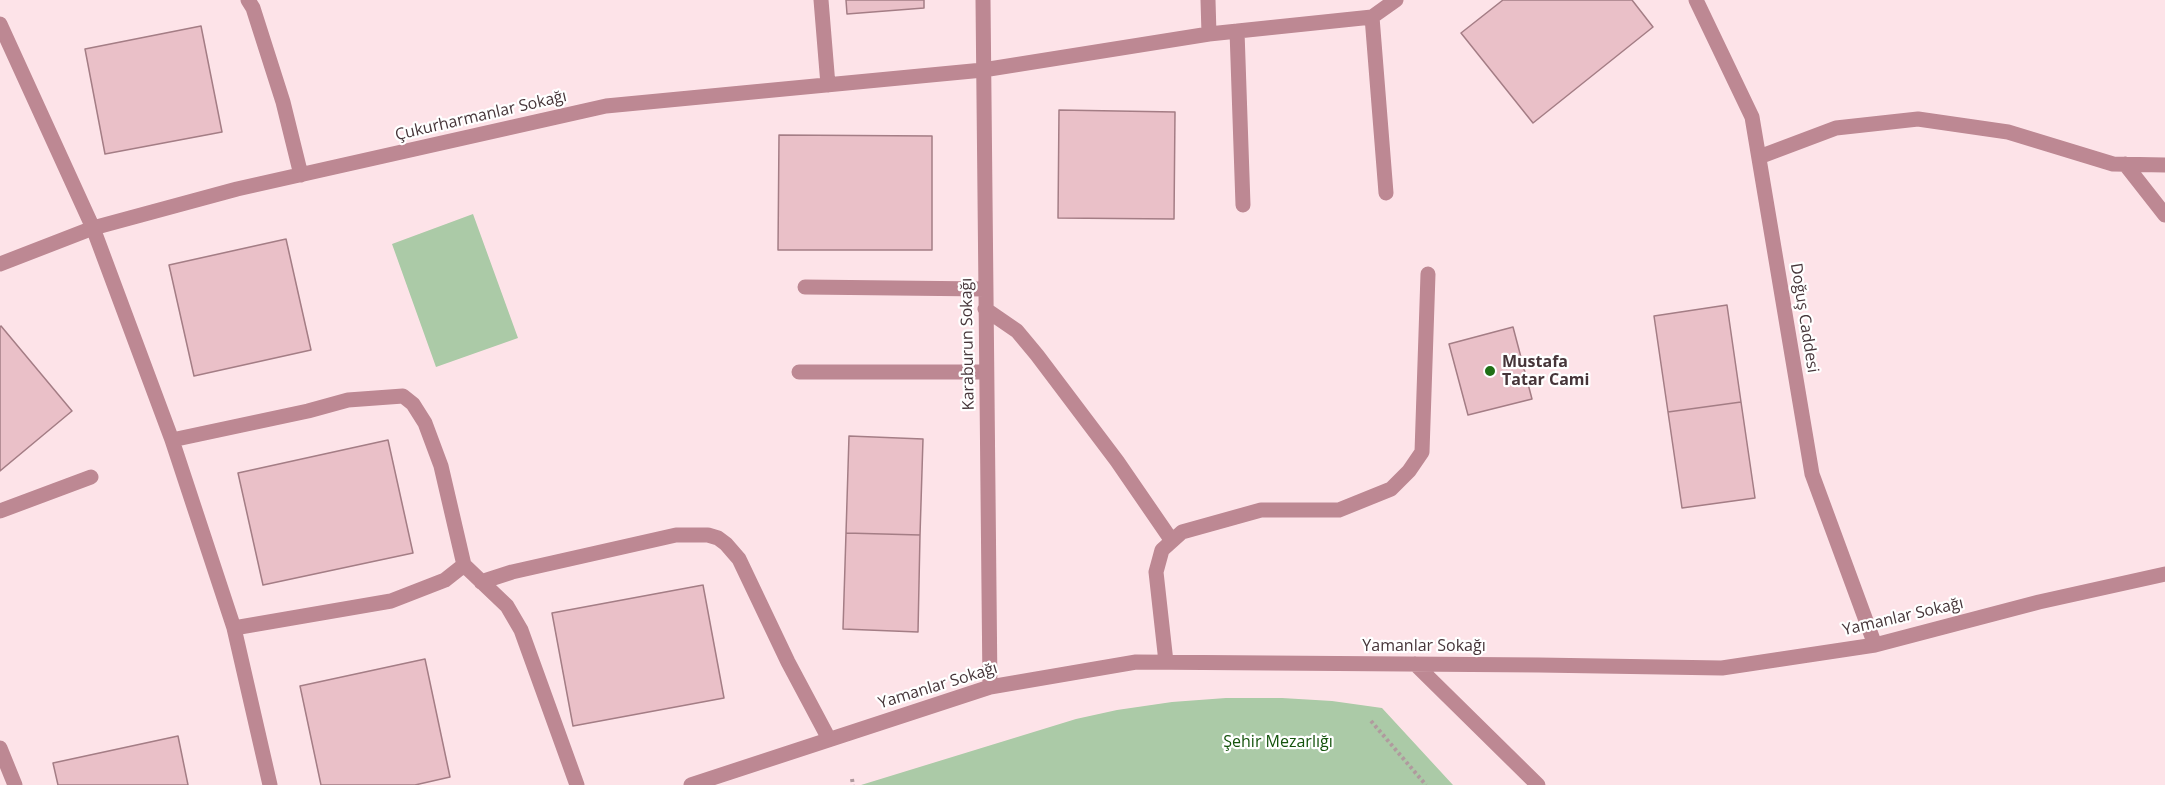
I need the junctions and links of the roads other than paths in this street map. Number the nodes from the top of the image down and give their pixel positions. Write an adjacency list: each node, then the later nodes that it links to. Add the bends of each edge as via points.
1 (248, 0): 16 (street, via 283,102)
2 (821, 0): 12 (street)
3 (983, 0): 11 (street, Karaburun Sokağı)
4 (1208, 0): 10 (street)
5 (1396, 0): 7 (street)
6 (1696, 0): 13 (street, Doğuş Caddesi, via 1752,117)
7 (1372, 17): 9 (street, Çukurharmanlar Sokağı); 17 (street)
8 (1, 28): 20 (street)
9 (1236, 31): 10 (street, Çukurharmanlar Sokağı); 18 (street)
10 (1209, 34): 11 (street, Çukurharmanlar Sokağı)
11 (983, 70): 12 (street, Çukurharmanlar Sokağı); 24 (street, Karaburun Sokağı)
12 (828, 85): 16 (street, Çukurharmanlar Sokağı, via 606,106)
13 (1759, 157): 14 (street, via 1836,129 1918,120 2008,132 2113,164); 36 (street, Doğuş Caddesi, via 1812,474)
14 (2125, 164): 15 (street); 19 (street)
15 (2165, 165)
16 (301, 174): 20 (street, Çukurharmanlar Sokağı)
17 (1386, 193)
18 (1243, 205)
19 (2165, 215)
20 (93, 228): 21 (street, Çukurharmanlar Sokağı); 28 (street)
21 (0, 264)
22 (1428, 274): 31 (street, via 1422,452 1409,471 1391,489 1339,510 1261,510 1182,532)
23 (805, 286): 24 (street)
24 (986, 289): 25 (street, Karaburun Sokağı)
25 (986, 309): 27 (street, Karaburun Sokağı); 31 (street, via 1017,331 1037,355 1118,461)
26 (799, 372): 27 (street)
27 (986, 372): 39 (street, Karaburun Sokağı)
28 (172, 440): 32 (street, via 348,400 403,396 425,423 441,466); 35 (street)
29 (90, 477): 30 (street)
30 (0, 511)
31 (1172, 541): 37 (street, via 1162,550 1156,572)
32 (464, 565): 34 (street); 35 (street, via 445,580 391,601)
33 (2165, 574): 36 (street, Yamanlar Sokağı)
34 (481, 582): 40 (street, via 676,535 718,538 739,559); 44 (street, via 507,606 521,630)
35 (234, 628): 43 (street)
36 (1875, 645): 38 (street, Yamanlar Sokağı, via 1722,668)
37 (1166, 662): 38 (street, Yamanlar Sokağı); 39 (street, Yamanlar Sokağı, via 1136,662)
38 (1415, 664): 46 (street)
39 (990, 687): 40 (street, Yamanlar Sokağı)
40 (829, 739): 45 (street, Yamanlar Sokağı)
41 (0, 748): 42 (street)
42 (15, 785)
43 (270, 785)
44 (577, 785)
45 (691, 785)
46 (1538, 785)

